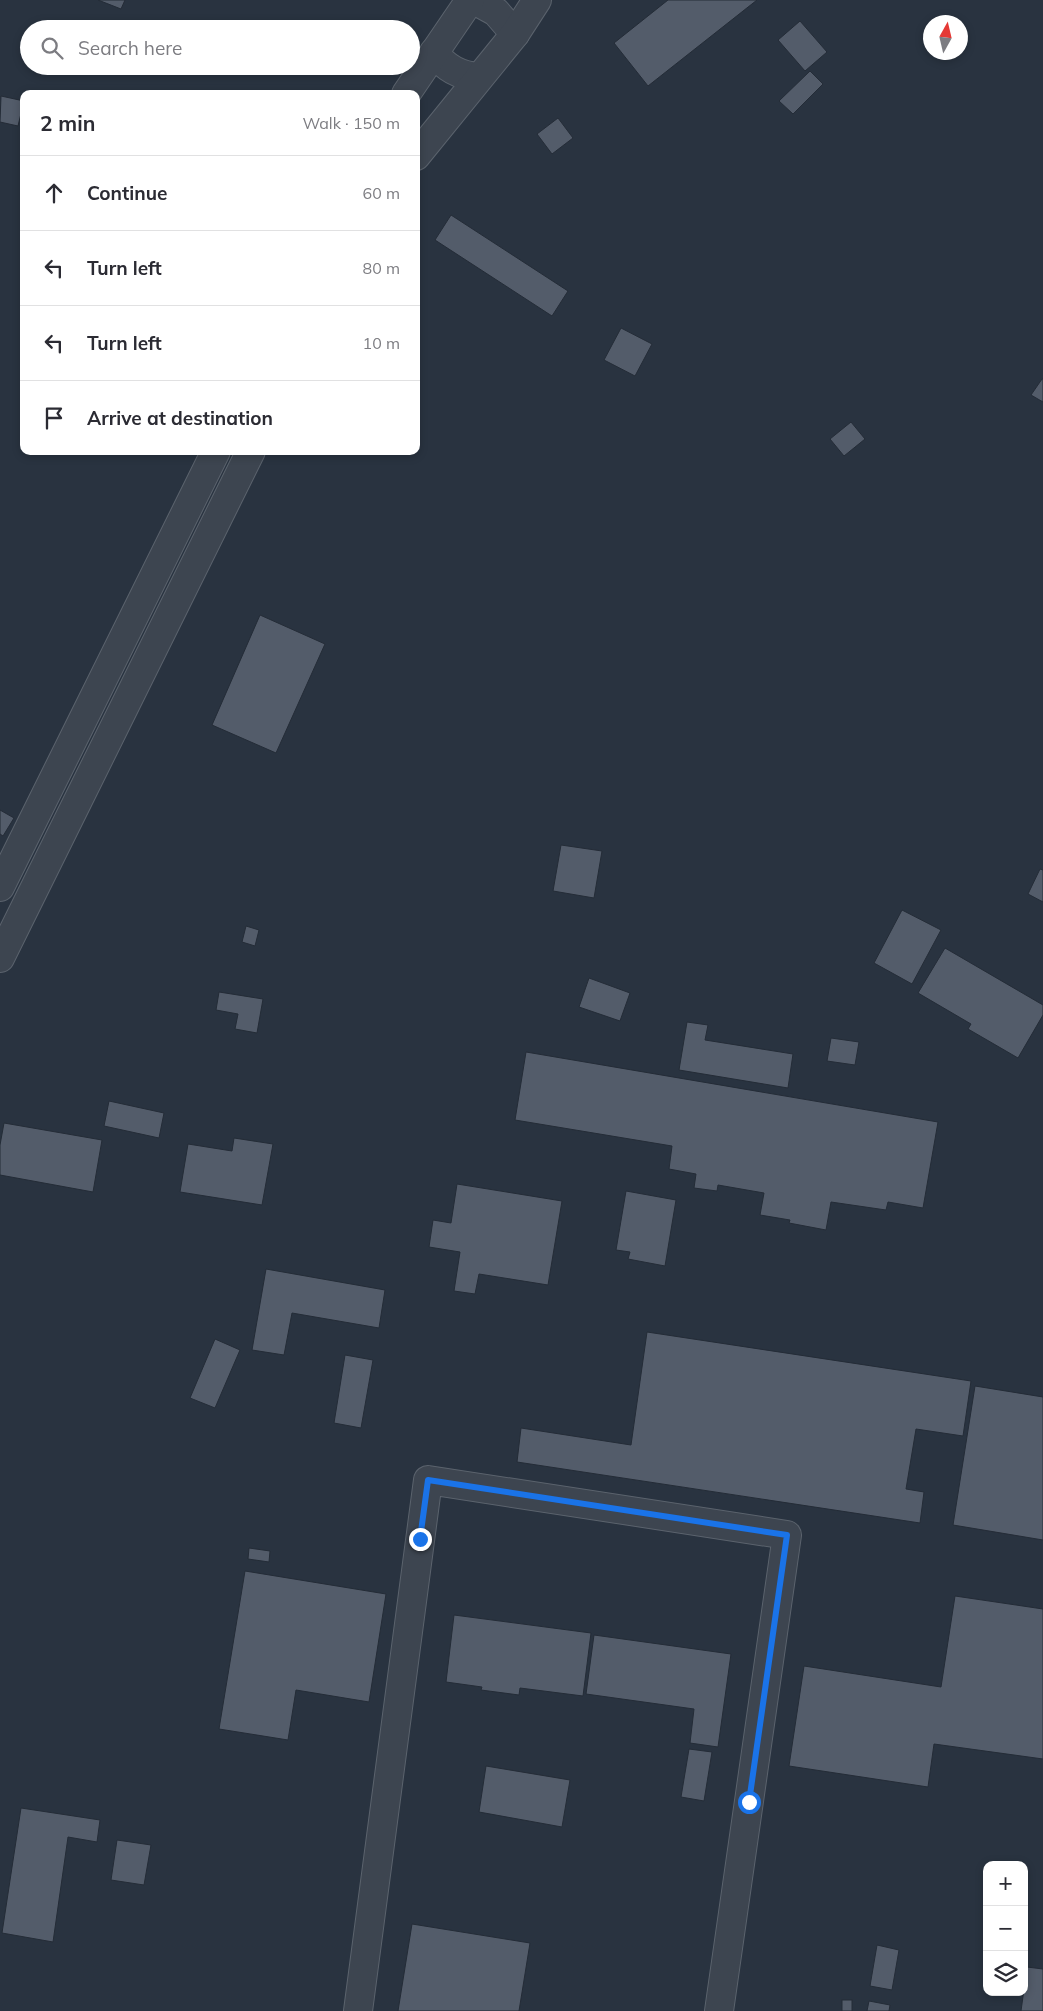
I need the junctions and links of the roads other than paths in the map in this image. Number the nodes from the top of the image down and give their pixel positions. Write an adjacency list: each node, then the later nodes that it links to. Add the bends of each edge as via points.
1 (470, 0): 5 (street)
2 (474, 0): 4 (street, via 496,12)
3 (538, 0): 4 (street)
4 (515, 34): 8 (street)
5 (434, 52): 6 (street); 8 (street, via 448,68)
6 (420, 73)
7 (419, 75): 9 (street)
8 (479, 78): 10 (street)
9 (409, 90)
10 (420, 151)
11 (214, 455): 13 (street)
12 (249, 455): 14 (street)
13 (0, 887)
14 (0, 958)
15 (358, 2011): 16 (street, via 428,1480 787,1535)
16 (719, 2011)

